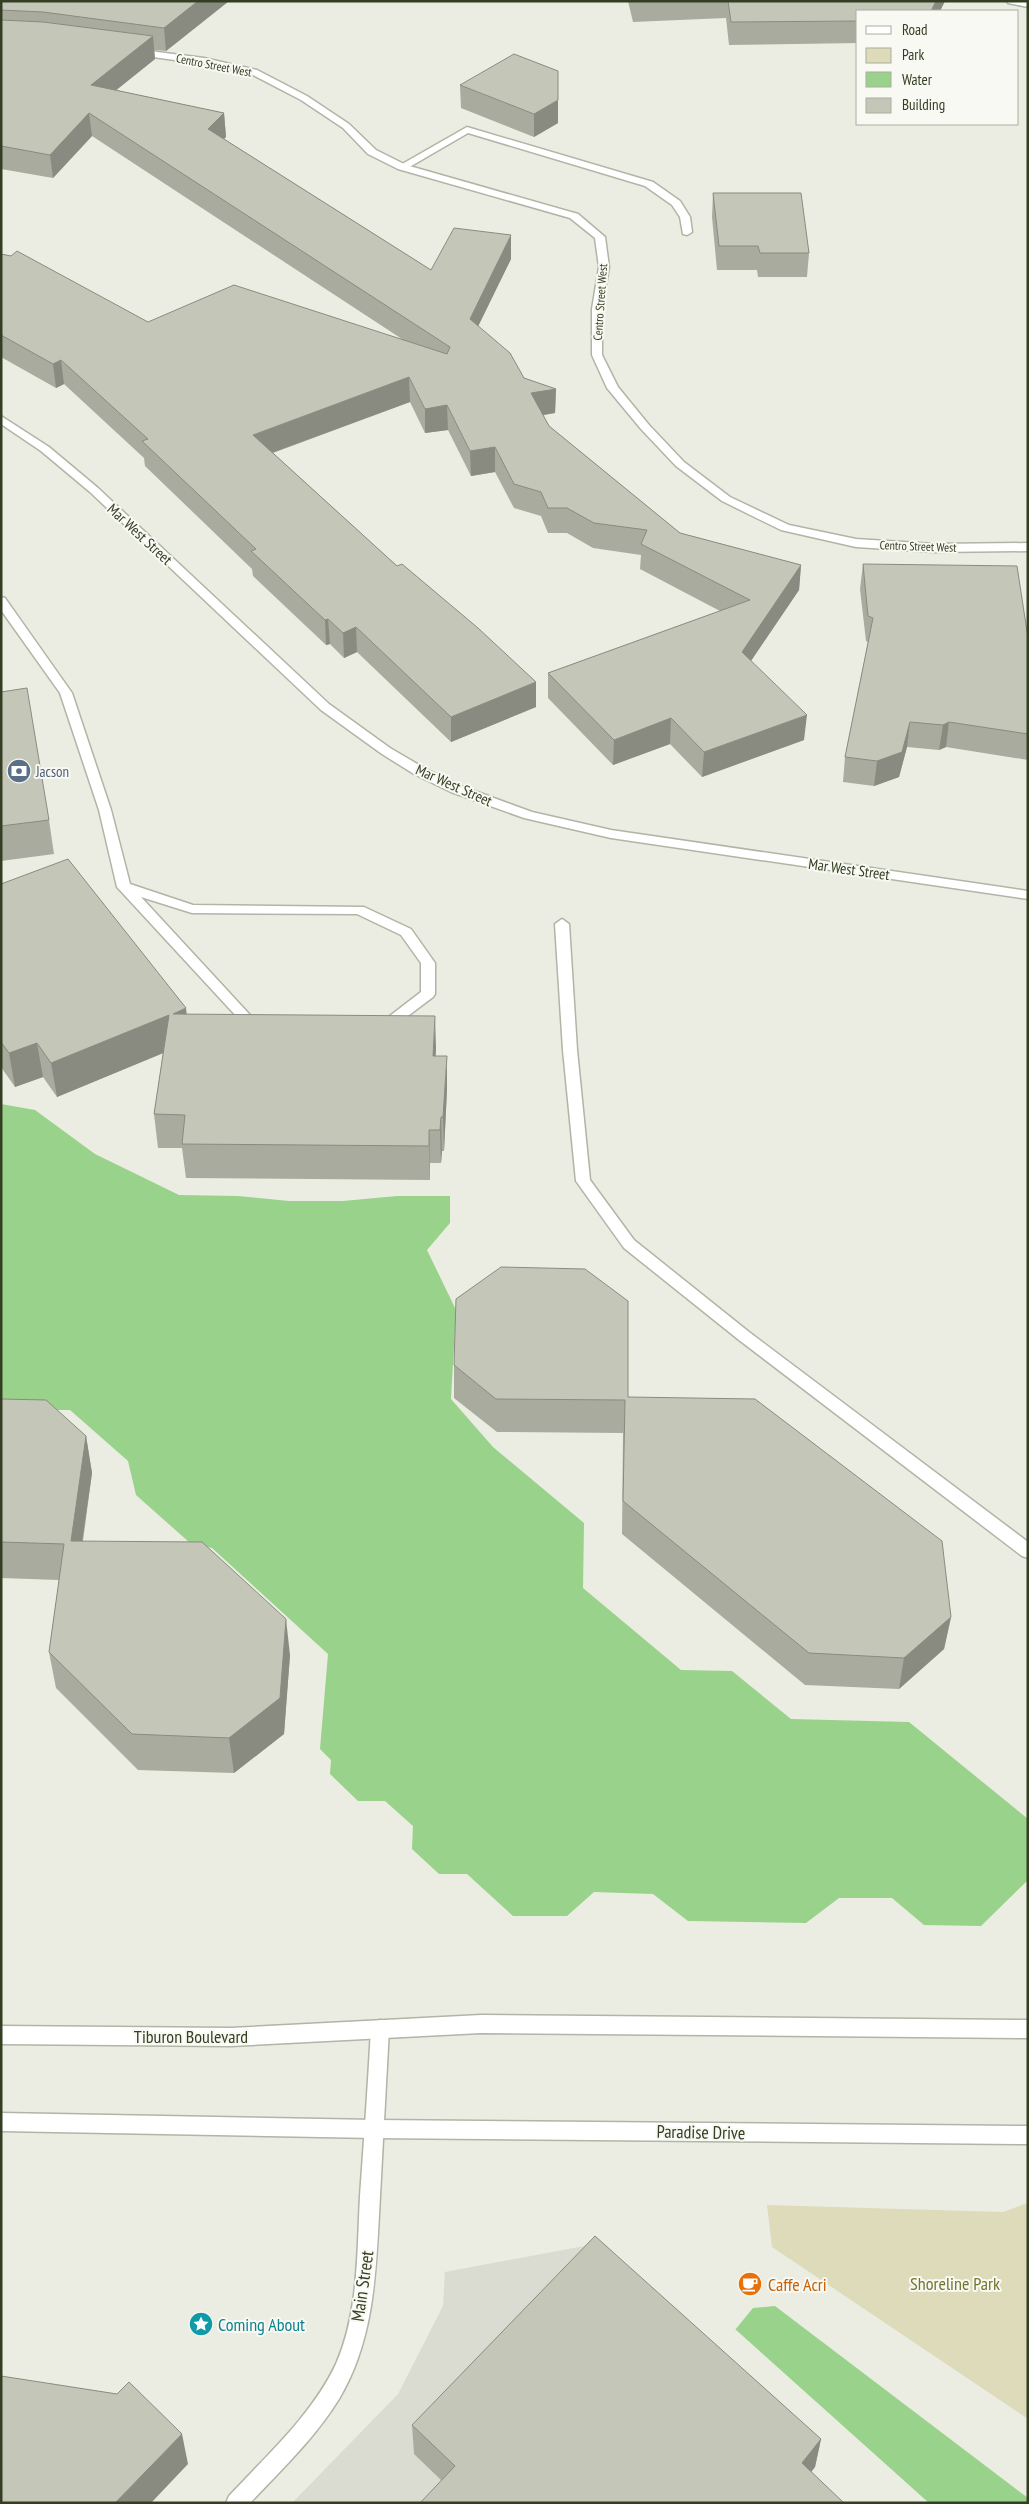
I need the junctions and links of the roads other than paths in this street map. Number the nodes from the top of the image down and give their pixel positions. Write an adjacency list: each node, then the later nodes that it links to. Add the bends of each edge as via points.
1 (1011, 1): 2 (street)
2 (1028, 4)
3 (122, 50): 4 (street, Centro Street West, via 254,72 304,98 346,126 372,152)
4 (402, 167): 5 (street, via 467,130 649,184 676,203 685,218); 7 (street, Centro Street West, via 574,216 600,237 604,267 597,310 597,355 613,388 645,427 680,464 726,499 785,528 856,543 935,548)
5 (687, 232)
6 (1, 419): 10 (street, Mar West Street, via 94,490 325,707 386,751 456,789 530,815 611,834)
7 (1028, 547)
8 (1, 601): 9 (street, via 66,693 105,810)
9 (124, 887): 12 (street, via 192,909 359,910 406,932 428,963 428,994 384,1028); 13 (street, via 255,1029)
10 (1028, 895)
11 (562, 924): 14 (street, via 583,1181 629,1244 744,1336)
12 (374, 1028)
13 (265, 1029)
14 (1028, 1551)
15 (380, 2029): 16 (street, via 481,2024); 17 (street, Tiburon Boulevard, via 231,2037); 19 (street, Main Street)
16 (1028, 2029)
17 (1, 2036)
18 (1, 2122): 19 (street)
19 (374, 2129): 20 (street, Paradise Drive); 21 (street, Main Street, via 366,2286 348,2358 333,2390 310,2423 284,2455)
20 (1028, 2135)
21 (236, 2503)

